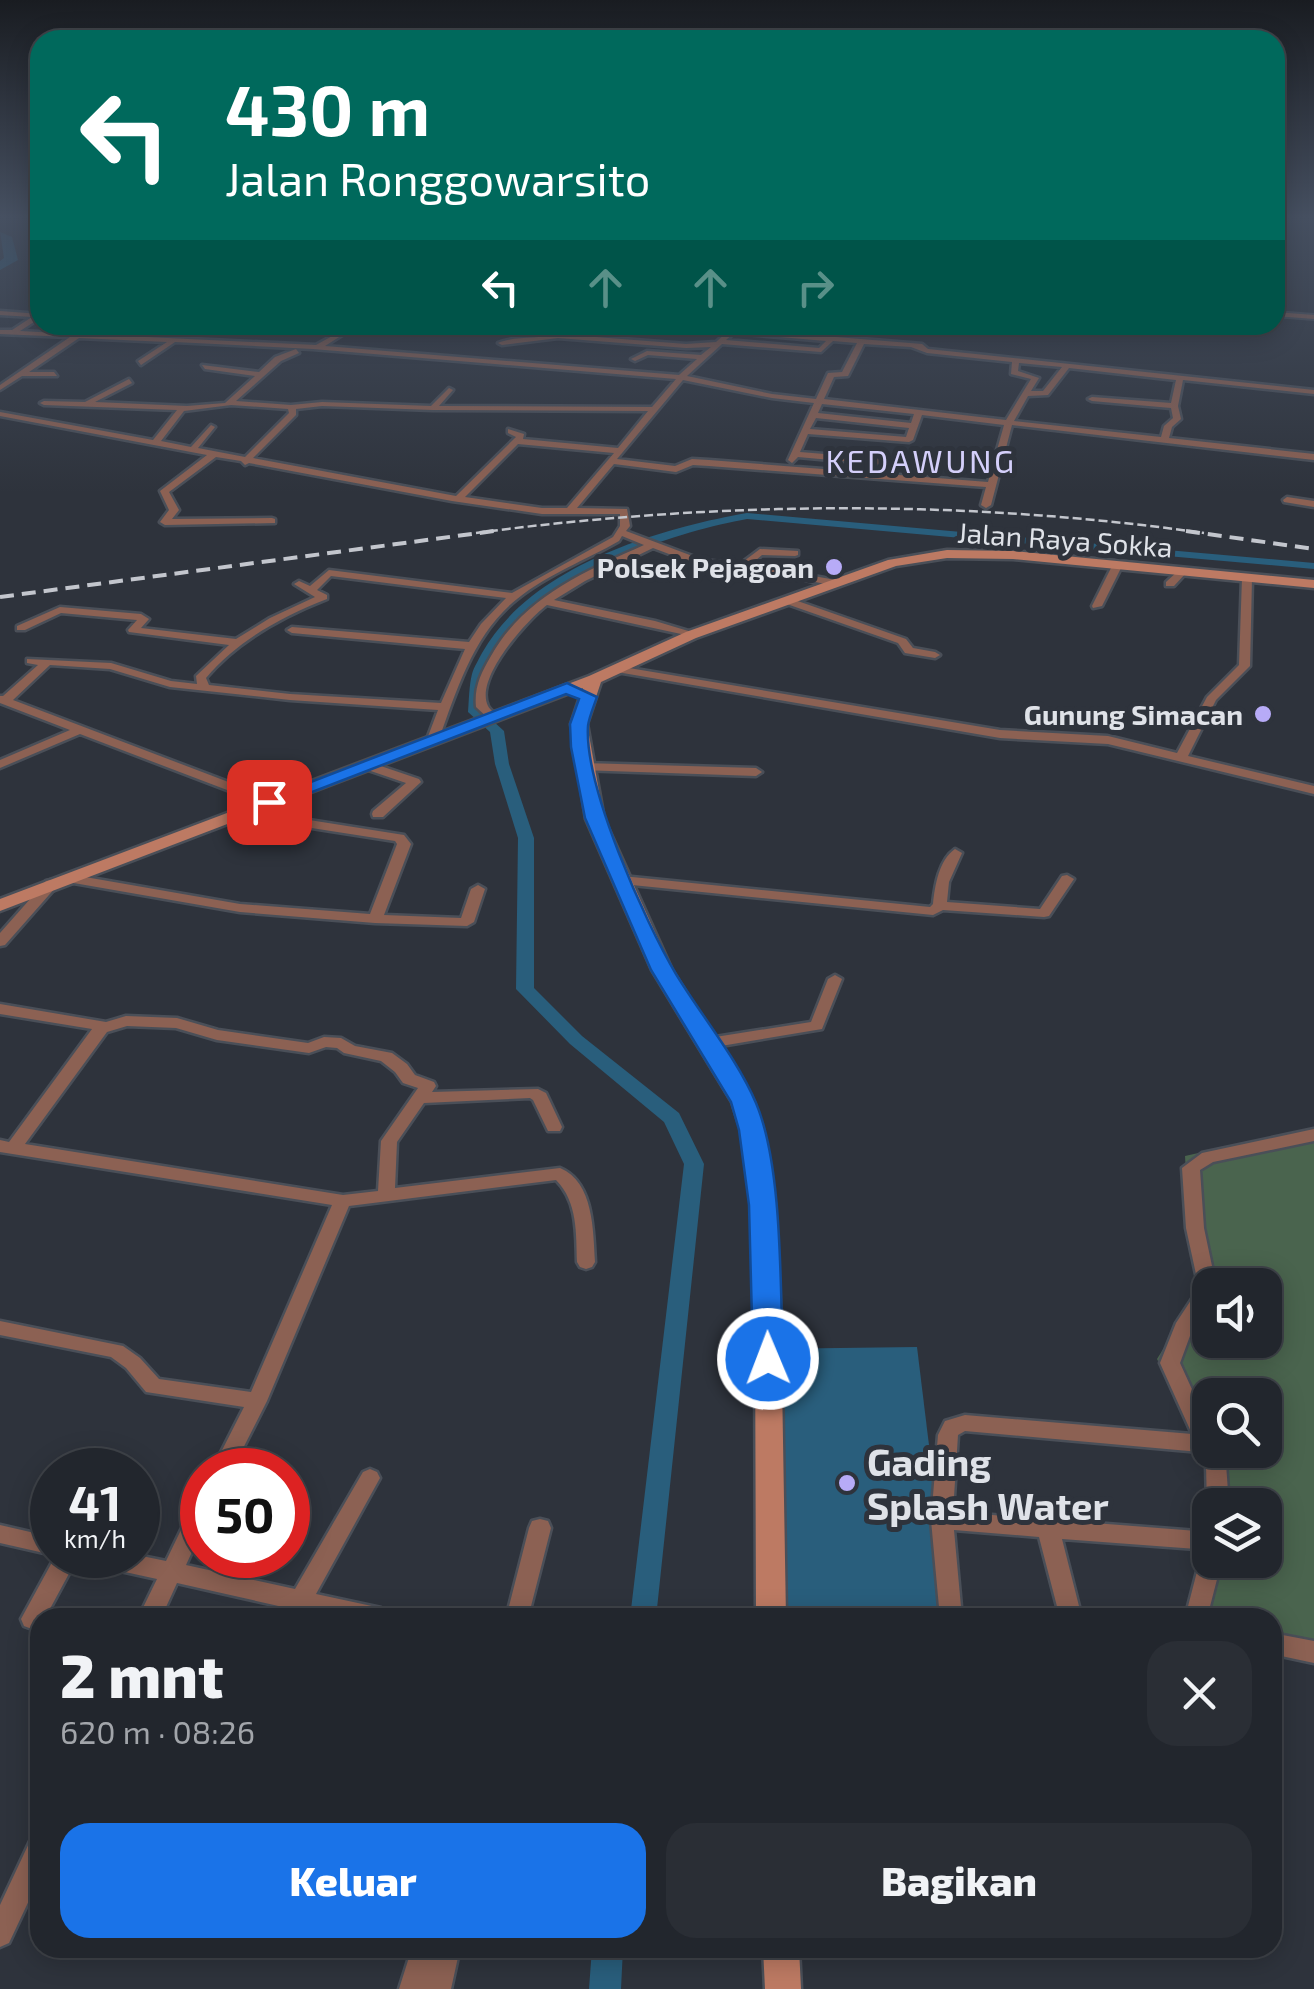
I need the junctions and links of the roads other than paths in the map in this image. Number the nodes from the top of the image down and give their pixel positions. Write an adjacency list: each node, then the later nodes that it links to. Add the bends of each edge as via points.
1 (0, 312): 2 (street)
2 (30, 315)
3 (1285, 315): 4 (street)
4 (1314, 317)
5 (30, 322): 7 (street)
6 (0, 332): 7 (street)
7 (12, 333): 8 (street)
8 (30, 334)
9 (52, 335): 14 (street)
10 (338, 335): 22 (street)
11 (594, 335): 15 (street)
12 (728, 335): 19 (street)
13 (796, 335): 16 (street)
14 (72, 336): 17 (street); 33 (street)
15 (590, 338): 19 (street); 20 (street, via 555,340 544,348)
16 (830, 339): 18 (street); 19 (street, via 822,350)
17 (173, 341): 21 (street); 27 (street)
18 (862, 342): 29 (street); 44 (street, via 845,374 831,375)
19 (719, 343): 25 (street)
20 (499, 344)
21 (302, 347): 22 (street); 35 (street)
22 (316, 348): 28 (street)
23 (486, 354): 28 (street)
24 (532, 356): 30 (street)
25 (701, 358): 26 (street, via 647,352); 36 (street)
26 (635, 359)
27 (141, 362)
28 (476, 362): 30 (street)
29 (1016, 362): 32 (street); 42 (street, via 1014,372 1035,378)
30 (519, 365): 36 (street)
31 (205, 367): 35 (street)
32 (1065, 368): 37 (street); 42 (street, via 1045,394)
33 (22, 374): 34 (street); 39 (street)
34 (54, 374)
35 (263, 375): 46 (street)
36 (680, 377): 44 (street); 52 (street)
37 (1180, 379): 41 (street); 49 (street)
38 (129, 381): 47 (street)
39 (0, 388)
40 (448, 390): 51 (street)
41 (1314, 392)
42 (1026, 394): 58 (street)
43 (1092, 400): 49 (street)
44 (819, 402): 54 (street); 56 (street)
45 (44, 403): 47 (street)
46 (229, 403): 48 (street); 53 (street)
47 (84, 406): 50 (street)
48 (218, 406): 50 (street); 53 (street)
49 (1174, 406): 65 (street, via 1176,419)
50 (184, 408): 66 (street)
51 (433, 408): 52 (street); 53 (street, via 322,404)
52 (654, 409): 68 (street)
53 (292, 411): 73 (street)
54 (919, 412): 58 (street); 59 (street)
55 (0, 414): 57 (street)
56 (813, 415): 59 (street); 63 (street)
57 (28, 419): 61 (street); 66 (street)
58 (1009, 422): 65 (street); 76 (street)
59 (914, 426): 63 (street, via 909,440)
60 (211, 427): 67 (street)
61 (8, 431)
62 (535, 431): 64 (street)
63 (806, 431): 69 (street)
64 (517, 436): 68 (street); 77 (street)
65 (1165, 440): 71 (street)
66 (155, 443): 67 (street)
67 (192, 451): 70 (street)
68 (621, 451): 72 (street)
69 (795, 454): 74 (street); 75 (street)
70 (213, 455): 73 (street); 82 (street, via 164,491 174,510 165,522)
71 (1314, 457)
72 (612, 461): 75 (street, via 676,469 692,462); 81 (street)
73 (245, 462): 77 (street)
74 (896, 463)
75 (790, 469): 76 (street)
76 (990, 485): 80 (street)
77 (458, 498): 81 (street)
78 (1287, 500): 79 (street)
79 (1314, 504)
80 (986, 505)
81 (569, 512): 83 (street, via 624,512)
82 (272, 521)
83 (622, 533): 84 (street); 93 (street)
84 (652, 544): 87 (street); 94 (street)
85 (795, 553): 87 (street, via 760,552)
86 (1116, 566): 88 (main road, Jalan Raya Sokka, via 1176,578); 89 (main road, Jalan Raya Sokka, via 946,554); 96 (street)
87 (740, 569): 89 (street)
88 (1247, 578): 91 (main road, Jalan Raya Sokka); 113 (street, via 1244,666 1212,698)
89 (836, 583): 95 (main road, Jalan Raya Sokka)
90 (298, 584): 92 (street)
91 (1314, 584)
92 (311, 590): 93 (street, via 327,573); 100 (street, via 322,596)
93 (513, 596): 101 (street)
94 (544, 601): 99 (street); 110 (street, via 497,652 483,682)
95 (788, 601): 99 (main road, Jalan Raya Sokka); 102 (street, via 902,641 909,652)
96 (1097, 606)
97 (21, 628): 100 (street, via 60,610 144,618 132,630)
98 (292, 630): 101 (street)
99 (691, 635): 105 (main road, Jalan Raya Sokka)
100 (241, 643): 106 (street, via 216,658 200,678)
101 (472, 646): 109 (street)
102 (936, 654)
103 (31, 661): 104 (street)
104 (47, 662): 106 (street, via 117,667); 108 (street)
105 (616, 669): 107 (main road, Jalan Raya Sokka); 113 (street, via 918,722 1092,738)
106 (204, 688): 109 (street)
107 (583, 688): 110 (main road, Jalan Raya Sokka); 116 (main road)
108 (2, 700): 111 (street)
109 (446, 707): 112 (street)
110 (486, 720): 112 (main road, Jalan Raya Sokka)
111 (79, 730): 114 (street); 119 (street)
112 (433, 739): 115 (main road, Jalan Raya Sokka)
113 (1182, 756): 118 (street)
114 (0, 764)
115 (366, 765): 119 (main road, Jalan Raya Sokka); 121 (street, via 415,782)
116 (584, 767): 117 (street); 123 (main road, via 595,818)
117 (756, 772)
118 (1314, 790)
119 (269, 802): 120 (main road, Jalan Raya Sokka)
120 (240, 813): 125 (main road, Jalan Raya Sokka); 129 (street, via 400,838 404,844)
121 (378, 814)
122 (954, 852): 128 (street)
123 (622, 880): 128 (street, via 914,912); 134 (main road, via 662,970)
124 (1066, 880): 128 (street, via 1044,913)
125 (60, 881): 127 (main road, Jalan Raya Sokka); 129 (street); 130 (street)
126 (478, 888): 129 (street, via 467,922)
127 (0, 905)
128 (940, 906)
129 (375, 920)
130 (0, 942)
131 (835, 978): 134 (street, via 817,1026)
132 (0, 1008): 133 (street)
133 (103, 1026): 135 (street, via 177,1024 309,1048 341,1043 386,1057 411,1081 426,1084); 138 (street)
134 (709, 1043): 164 (main road, via 744,1102 762,1205)
135 (418, 1098): 136 (street, via 532,1093); 139 (street, via 389,1141)
136 (554, 1127)
137 (1314, 1135): 144 (street, via 1208,1157 1192,1168 1194,1228 1208,1289 1170,1363)
138 (7, 1147): 140 (street)
139 (386, 1196): 140 (street); 141 (street, via 560,1174 582,1207)
140 (342, 1201): 143 (street)
141 (586, 1262)
142 (0, 1328): 143 (street, via 116,1351 153,1386)
143 (258, 1401): 146 (street)
144 (1192, 1411)
145 (1192, 1443): 148 (street, via 952,1427)
146 (233, 1448)
147 (370, 1478): 159 (street)
148 (942, 1520): 150 (street); 165 (street)
149 (540, 1528): 163 (street)
150 (1048, 1528): 152 (street); 166 (street)
151 (0, 1534): 153 (street)
152 (1192, 1540)
153 (30, 1541)
154 (180, 1554): 156 (street)
155 (160, 1570): 156 (street)
156 (171, 1572): 159 (street); 161 (street)
157 (55, 1578): 160 (street)
158 (1207, 1578): 167 (street)
159 (300, 1600): 162 (street)
160 (38, 1608)
161 (154, 1608)
162 (336, 1608)
163 (520, 1608)
164 (771, 1608)
165 (950, 1608)
166 (1068, 1608)
167 (1199, 1608)
168 (1282, 1646): 169 (street)
169 (1314, 1652)
170 (30, 1870): 171 (street)
171 (0, 1934)
172 (423, 1958): 175 (street)
173 (445, 1958): 176 (street)
174 (782, 1958): 177 (main road)
175 (413, 1989)
176 (437, 1989)
177 (783, 1989)

